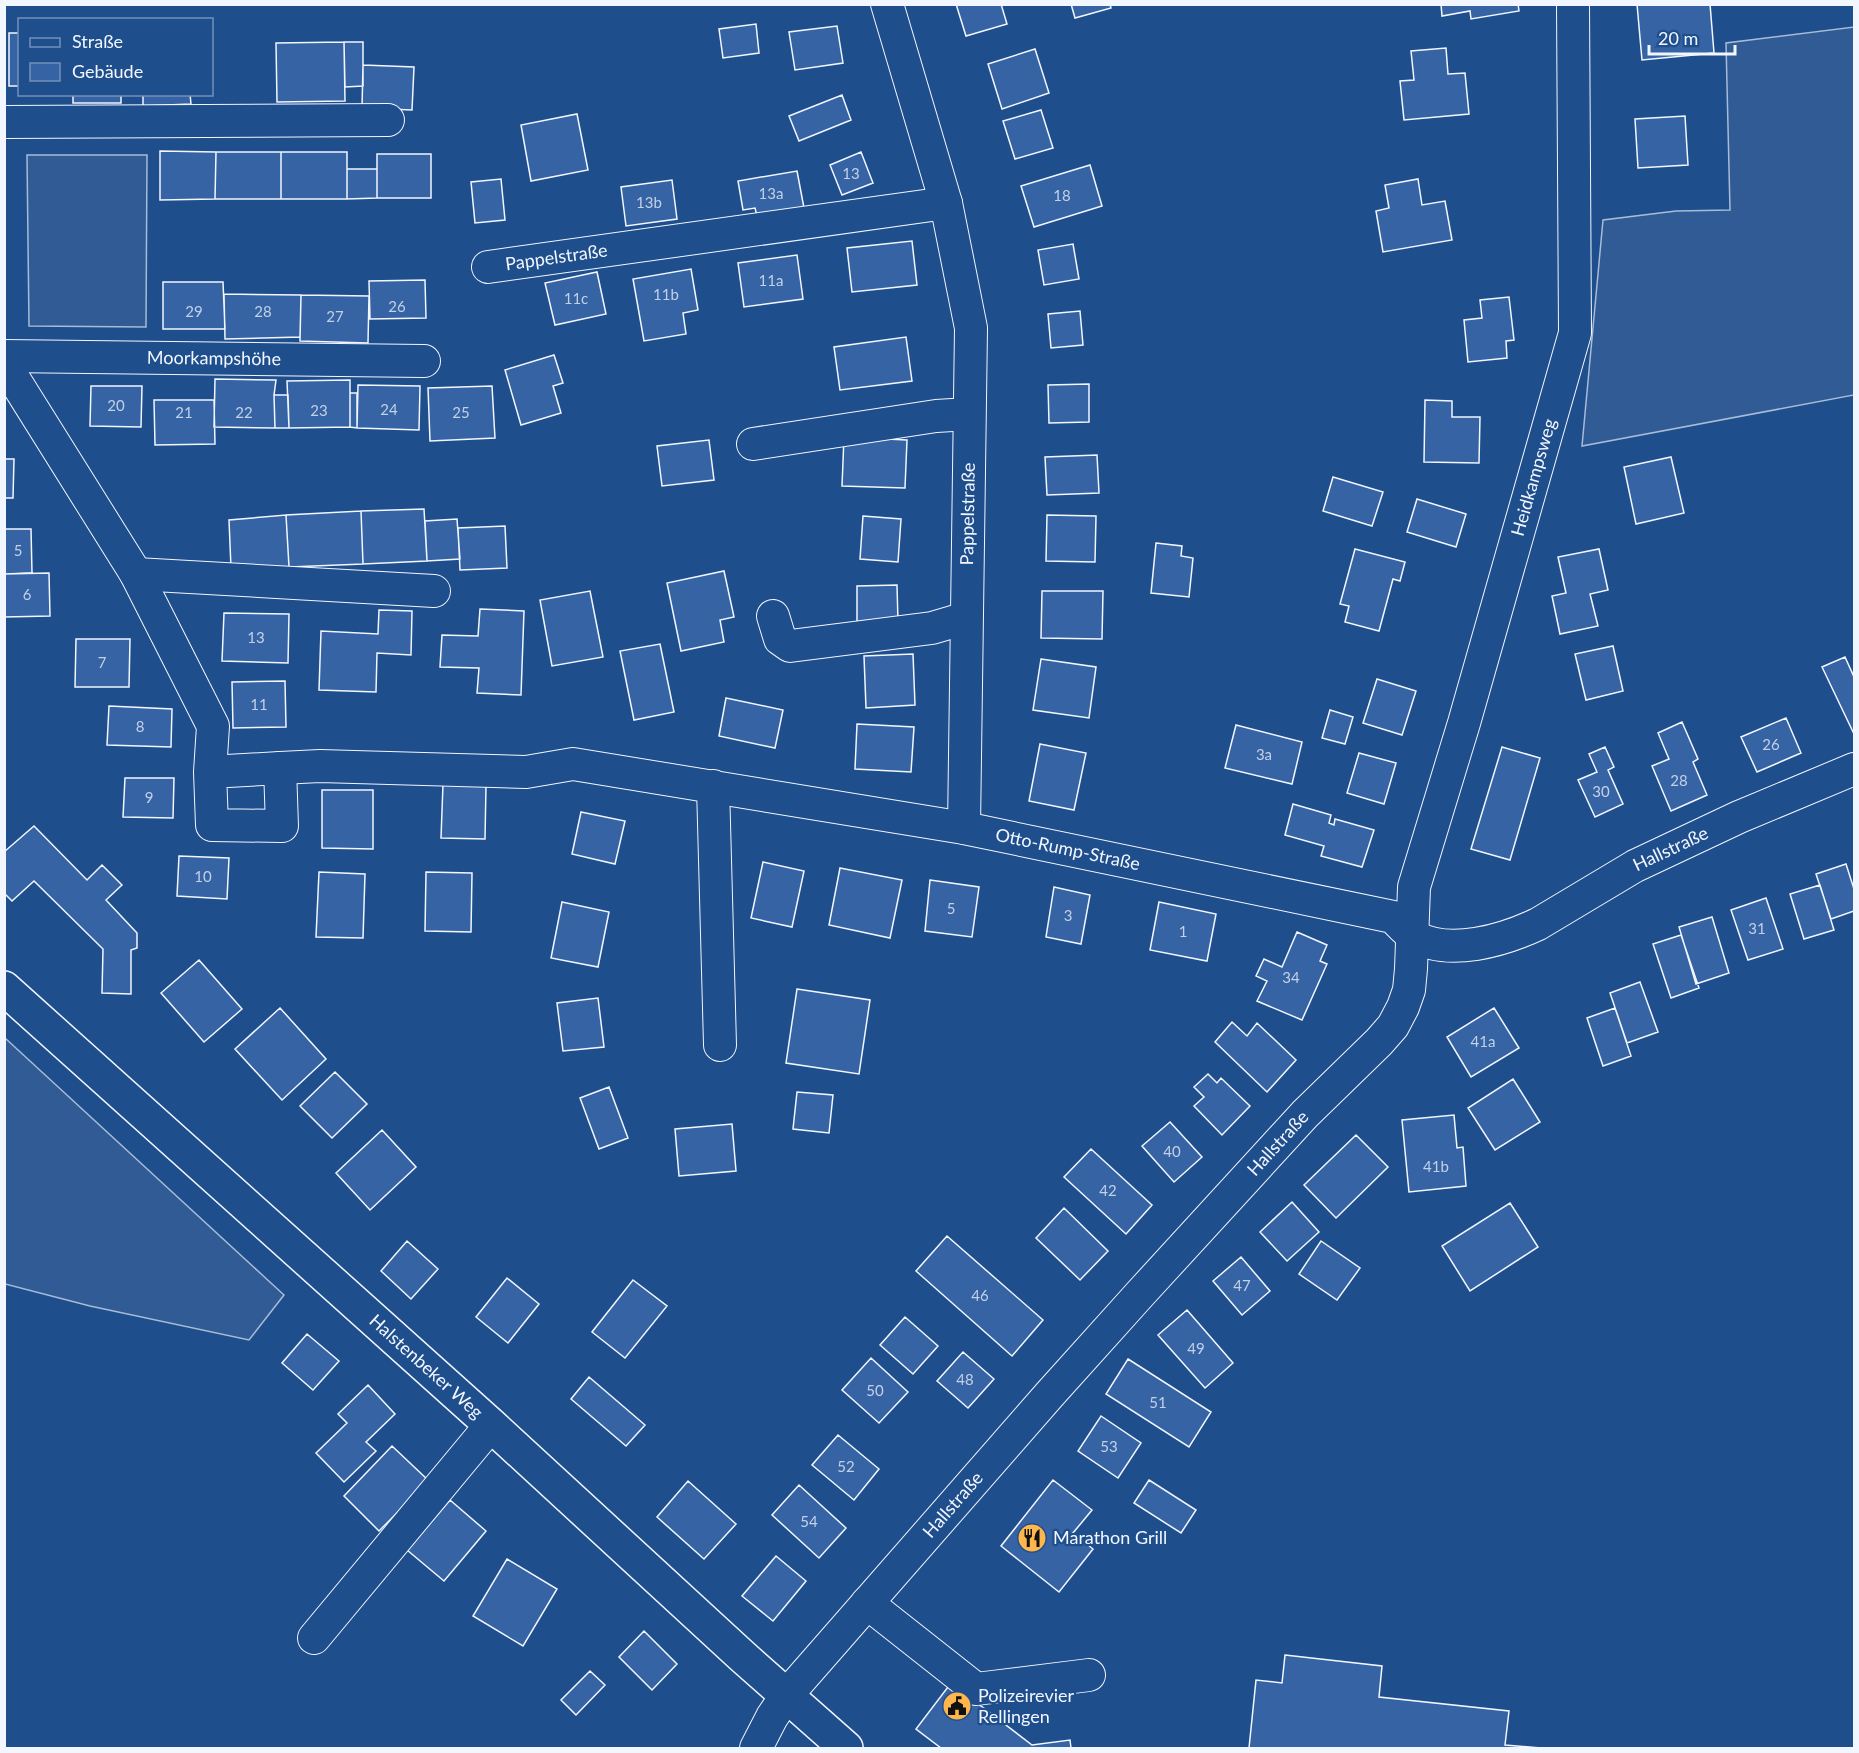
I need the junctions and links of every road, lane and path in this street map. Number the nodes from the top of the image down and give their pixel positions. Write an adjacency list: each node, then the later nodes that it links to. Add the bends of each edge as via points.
1 (887, 4): 5 (street, Pappelstraße)
2 (1573, 4): 21 (street, Heidkampsweg, via 1575,333 1414,887)
3 (387, 120): 4 (street)
4 (4, 122)
5 (946, 203): 6 (street, Pappelstraße); 10 (street, Pappelstraße, via 971,328)
6 (488, 267)
7 (4, 356): 8 (street, Moorkampshöhe)
8 (424, 361)
9 (4, 363): 12 (street)
10 (969, 414): 11 (street); 15 (street, Pappelstraße)
11 (753, 444)
12 (136, 574): 13 (street); 18 (street, via 213,726)
13 (434, 591)
14 (773, 616): 15 (street, via 780,639 790,646 933,628)
15 (966, 618): 20 (street, Pappelstraße)
16 (280, 768): 18 (street); 18 (street, via 282,826 212,825); 19 (street, Otto-Rump-Straße, via 526,772 573,764)
17 (1854, 769): 21 (street, Hallstraße, via 1635,866 1522,931 1461,946)
18 (210, 772)
19 (713, 786): 20 (street, Otto-Rump-Straße); 23 (street)
20 (964, 828): 21 (street, Otto-Rump-Straße, via 1393,917)
21 (1414, 936): 25 (street, Hallstraße, via 1409,990 1393,1026 1305,1114 1140,1294)
22 (4, 988): 24 (main road, Halstenbeker Weg)
23 (720, 1045)
24 (491, 1425): 26 (street); 28 (main road, Halstenbeker Weg)
25 (867, 1603): 27 (street, via 976,1689); 28 (street, Hallstraße)
26 (314, 1638)
27 (1089, 1675)
28 (786, 1696): 29 (street, Hallstraße); 30 (main road, Halstenbeker Weg)
29 (756, 1749)
30 (846, 1749)

